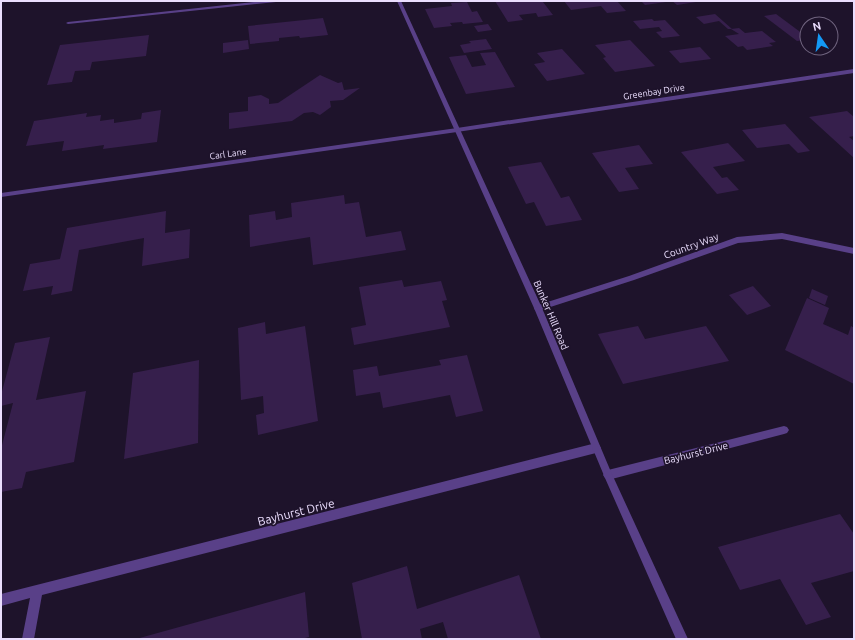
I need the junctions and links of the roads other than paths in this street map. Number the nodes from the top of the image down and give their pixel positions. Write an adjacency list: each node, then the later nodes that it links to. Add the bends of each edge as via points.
1 (276, 1): 3 (street)
2 (399, 1): 5 (street, Bunker Hill Road)
3 (68, 23)
4 (854, 71): 5 (street, Greenbay Drive)
5 (457, 130): 6 (street, Carl Lane); 8 (street, Bunker Hill Road)
6 (1, 195)
7 (854, 251): 8 (street, Country Way, via 782,236 737,240)
8 (538, 308): 10 (street, Bunker Hill Road)
9 (784, 430): 11 (street, Bayhurst Drive)
10 (596, 448): 11 (street, Bunker Hill Road); 12 (street, Bayhurst Drive)
11 (608, 475): 15 (street, Bunker Hill Road)
12 (37, 591): 13 (street, Bayhurst Drive); 14 (street)
13 (1, 600)
14 (28, 639)
15 (682, 639)

